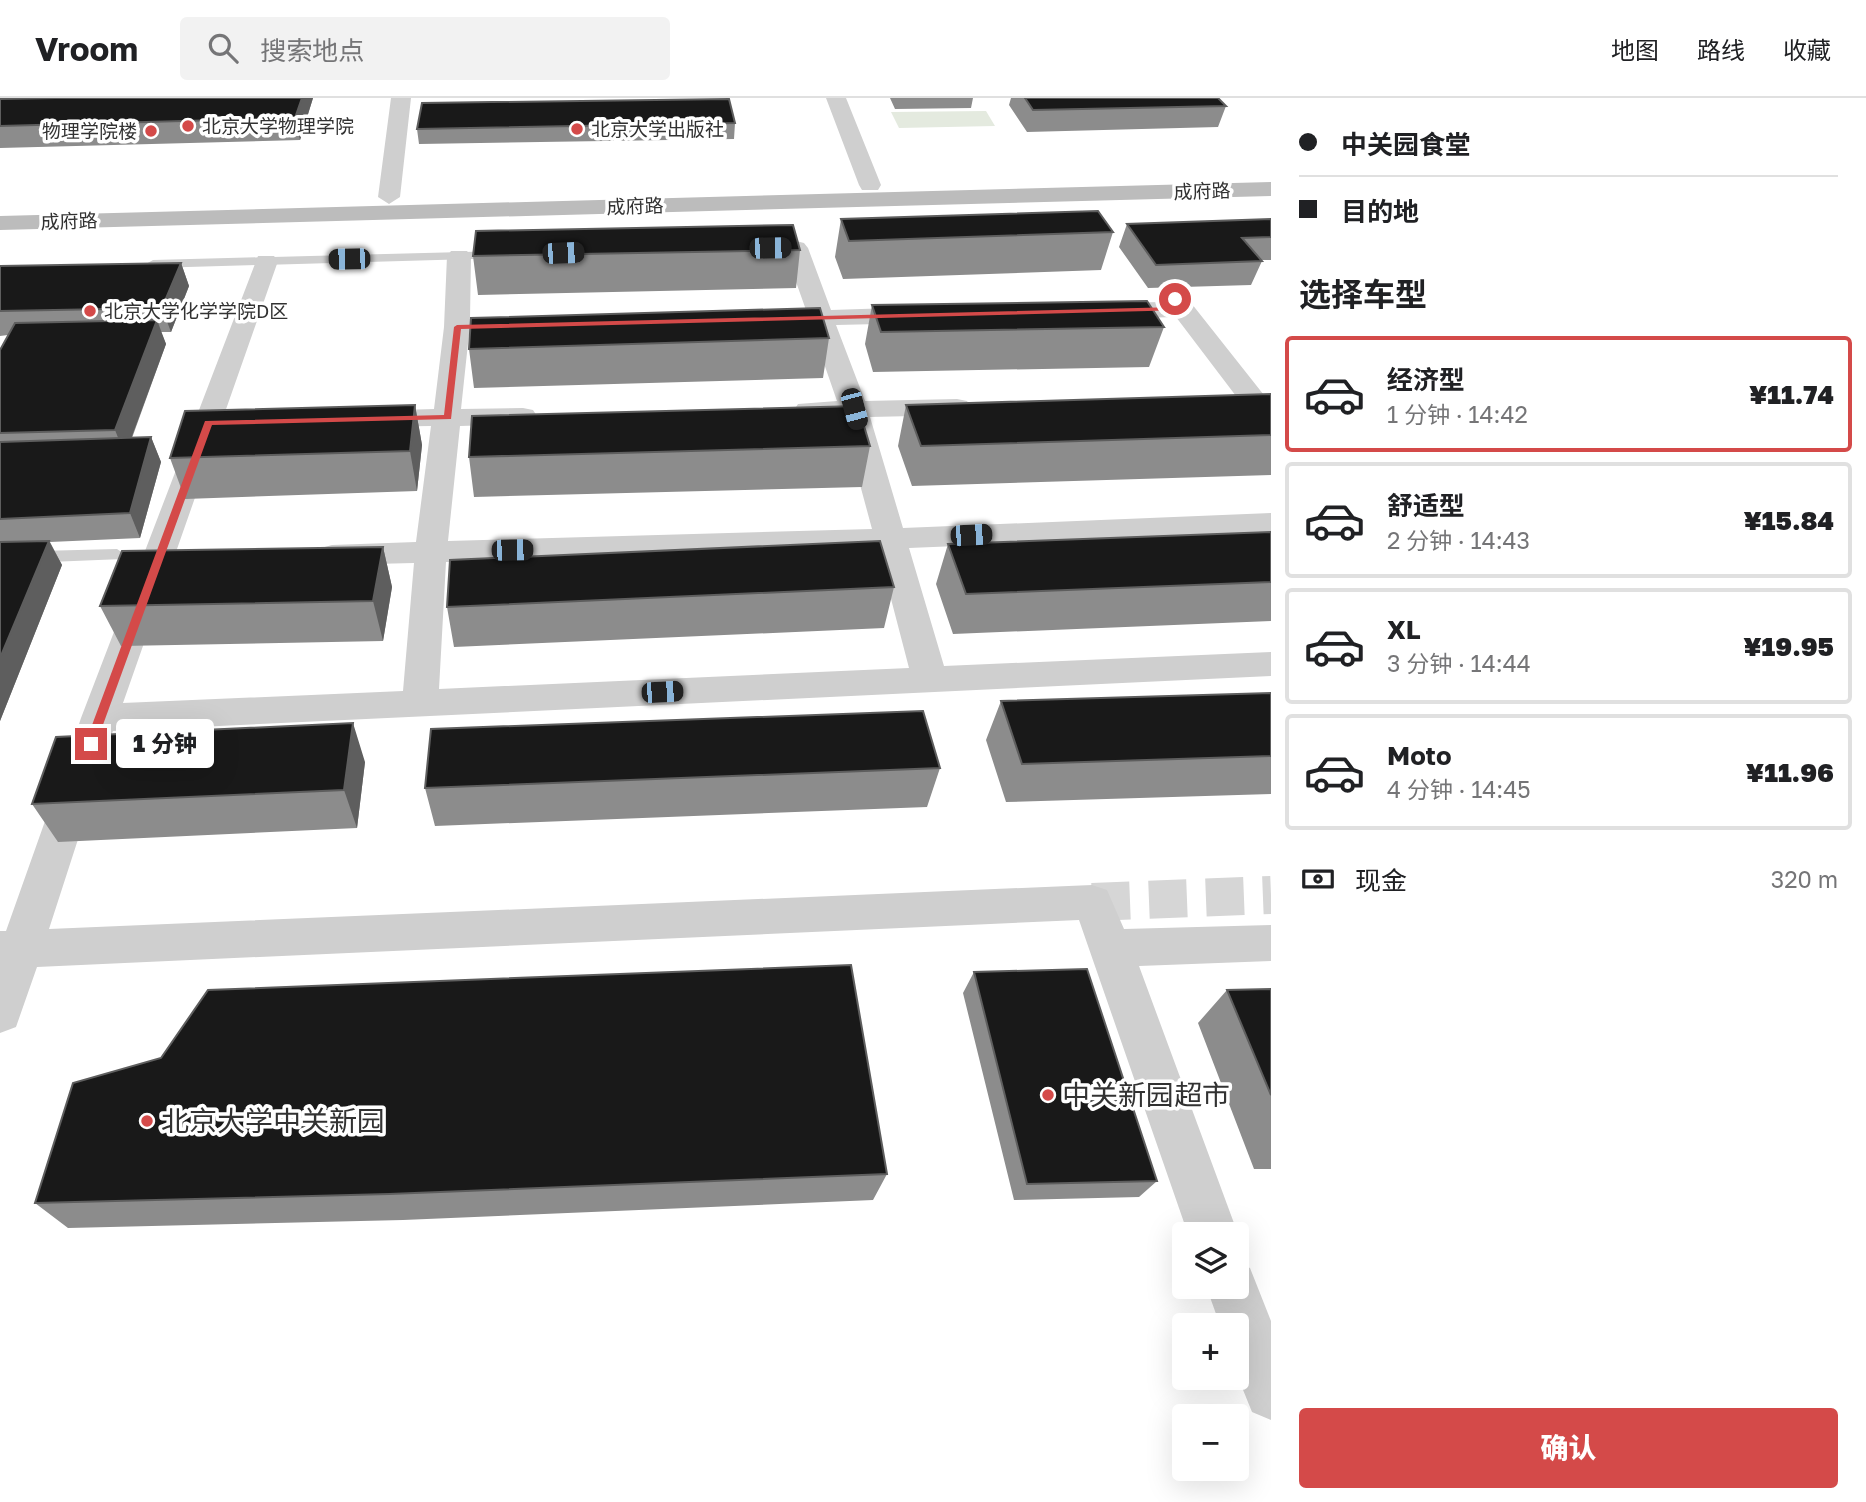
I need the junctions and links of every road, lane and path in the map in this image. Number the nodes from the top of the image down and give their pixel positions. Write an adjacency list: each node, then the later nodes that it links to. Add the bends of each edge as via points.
1 (401, 98): 6 (street)
2 (836, 98): 4 (street)
3 (1271, 174): 4 (main road, 成府路)
4 (870, 185): 6 (main road, 成府路)
5 (1271, 189): 8 (main road, 成府路)
6 (389, 197): 7 (main road, 成府路)
7 (0, 206)
8 (0, 223)
9 (789, 248): 16 (street)
10 (513, 254): 11 (lane)
11 (459, 256): 12 (lane); 19 (street)
12 (266, 261): 13 (lane); 36 (street, via 222,422 171,561)
13 (140, 264)
14 (1072, 312): 26 (street, via 1179,304 1240,401)
15 (947, 315): 16 (street)
16 (823, 318): 17 (street); 21 (street)
17 (742, 320)
18 (552, 325): 19 (street)
19 (457, 327): 24 (street)
20 (978, 406): 21 (street)
21 (854, 409): 22 (street); 28 (street)
22 (787, 410)
23 (556, 415): 24 (street)
24 (448, 418): 25 (street); 29 (street)
25 (341, 420)
26 (1271, 423)
27 (1271, 523): 28 (street)
28 (890, 539): 29 (street); 34 (street)
29 (432, 552): 31 (street); 35 (street)
30 (117, 555): 32 (lane)
31 (308, 556)
32 (0, 558)
33 (1271, 663): 34 (street)
34 (930, 679): 35 (street)
35 (420, 703): 36 (street)
36 (99, 719): 39 (street)
37 (1271, 943): 38 (street)
38 (1111, 948): 39 (street, via 1092,902); 41 (street)
39 (11, 949): 40 (street)
40 (0, 1013)
41 (1209, 1222)
42 (1237, 1299): 43 (street)
43 (1271, 1393)

